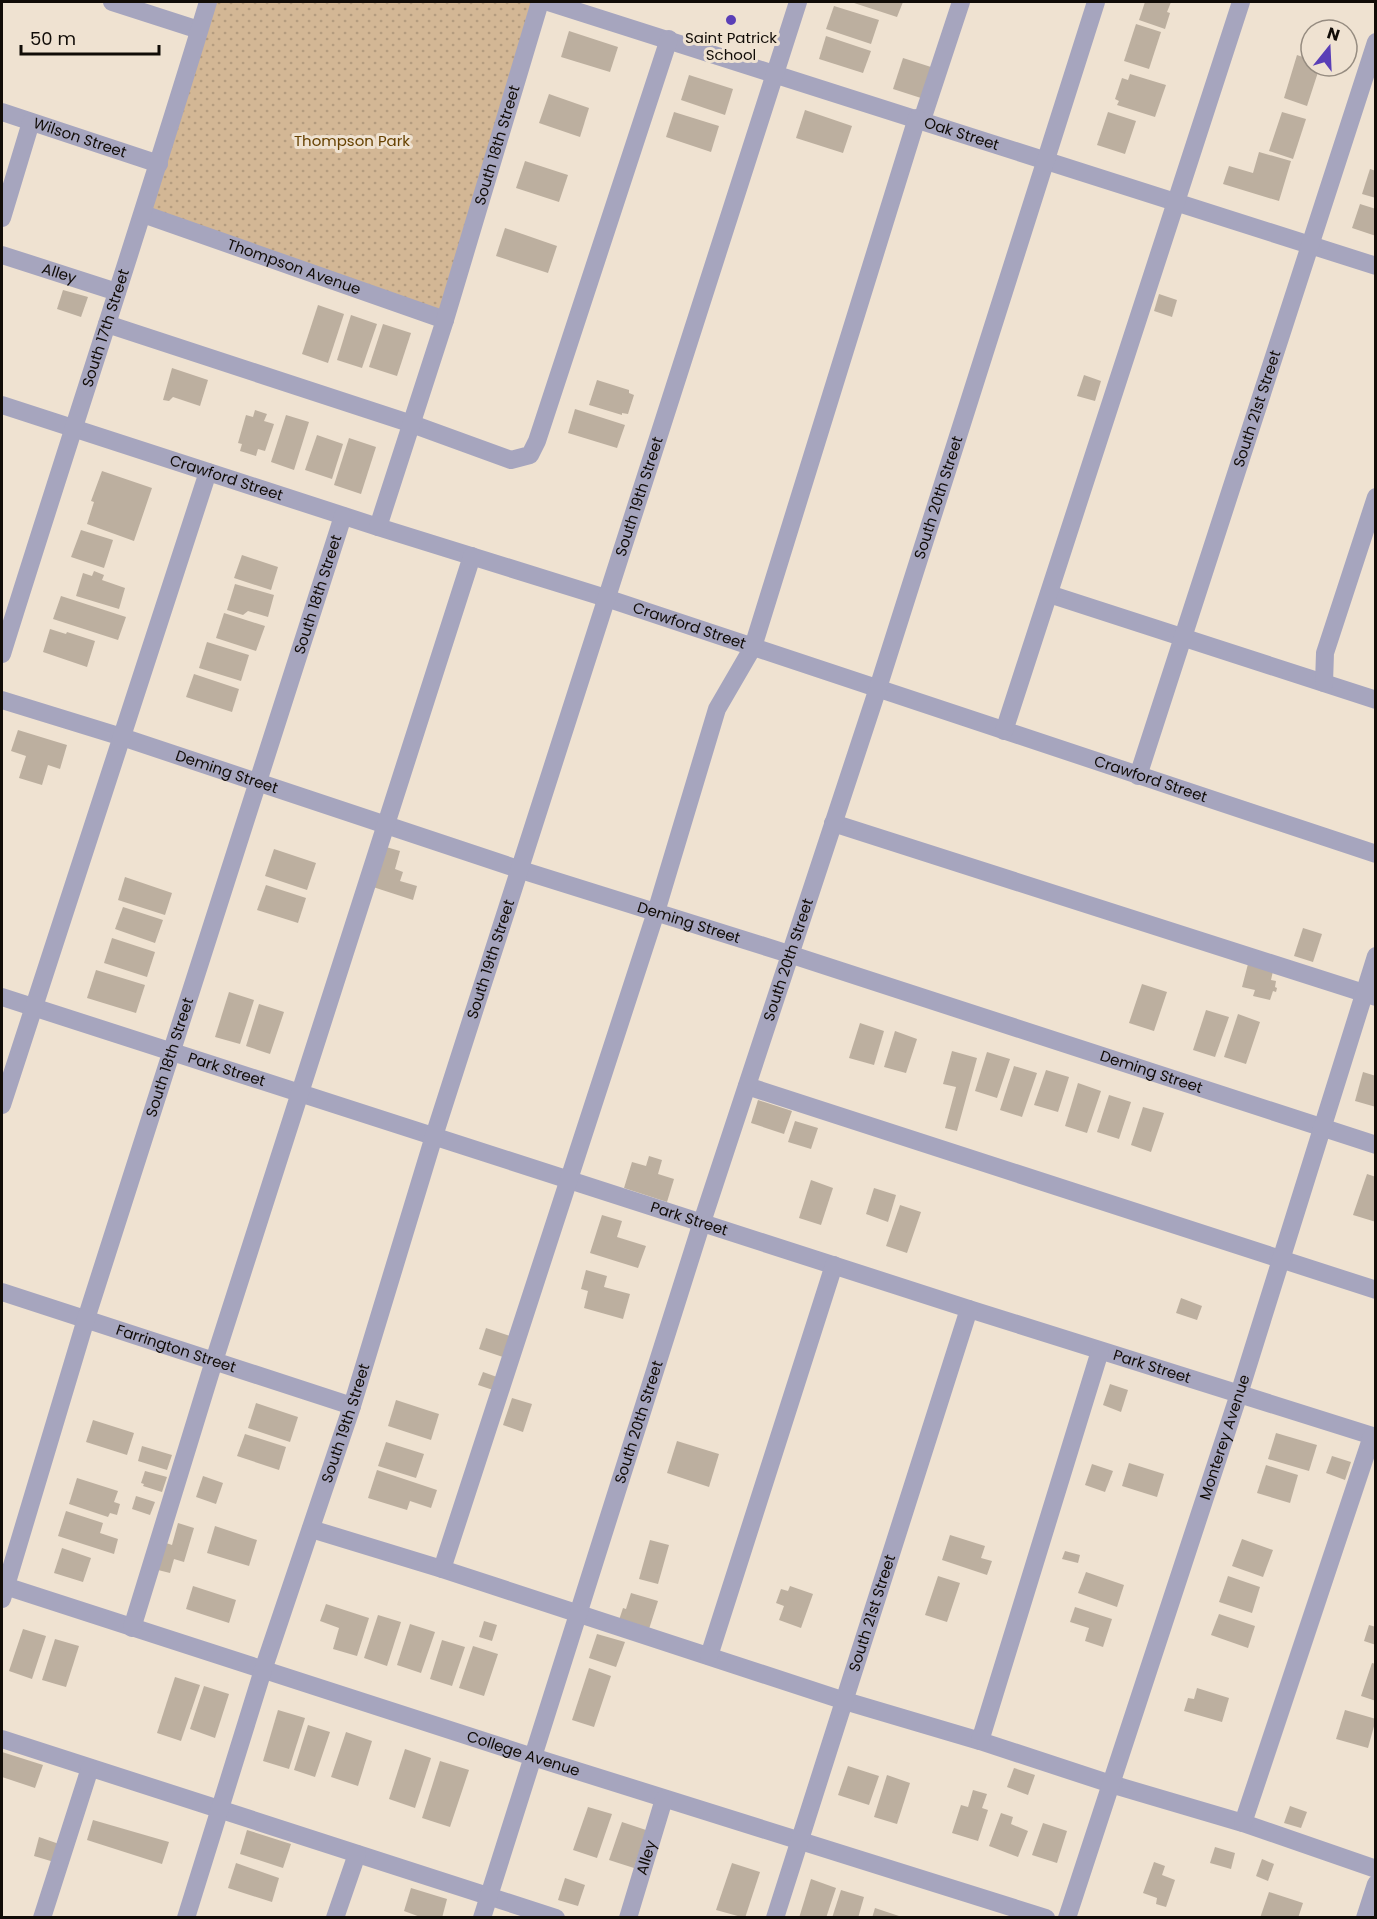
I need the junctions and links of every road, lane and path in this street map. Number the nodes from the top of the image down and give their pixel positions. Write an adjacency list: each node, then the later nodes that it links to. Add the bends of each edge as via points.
1 (112, 2): 9 (street)
2 (208, 2): 9 (street, South 17th Street)
3 (540, 2): 25 (street, South 18th Street)
4 (548, 2): 10 (street, Oak Street)
5 (798, 2): 12 (street, South 19th Street)
6 (961, 2): 14 (street)
7 (1096, 2): 16 (street, South 20th Street)
8 (1241, 2): 18 (street)
9 (199, 30): 17 (street, South 17th Street)
10 (669, 39): 12 (street, Oak Street); 28 (street, via 530,455 511,460)
11 (1376, 42): 21 (street, South 21st Street)
12 (775, 73): 14 (street, Oak Street); 36 (street, South 19th Street)
13 (2, 112): 15 (street, Wilson Street)
14 (920, 119): 16 (street, Oak Street); 38 (street)
15 (32, 122): 17 (street, Wilson Street); 20 (street)
16 (1047, 159): 18 (street, Oak Street); 41 (street, South 20th Street)
17 (159, 164): 19 (street, South 17th Street)
18 (1175, 202): 21 (street, Oak Street); 35 (street)
19 (142, 214): 24 (street, South 17th Street); 25 (street, Thompson Avenue)
20 (2, 218)
21 (1311, 244): 23 (street, Oak Street); 37 (street, South 21st Street)
22 (2, 255): 24 (street, Alley)
23 (1376, 266)
24 (117, 292): 26 (street, South 17th Street)
25 (445, 320): 28 (street, South 18th Street)
26 (107, 324): 28 (street); 29 (street, South 17th Street)
27 (2, 405): 29 (street, Crawford Street)
28 (412, 424): 33 (street, South 18th Street)
29 (72, 428): 30 (street, Crawford Street); 39 (street, South 17th Street)
30 (208, 472): 32 (street, Crawford Street); 45 (street)
31 (1376, 497): 40 (street, via 1325,653)
32 (343, 516): 33 (street, Crawford Street); 47 (street, South 18th Street)
33 (378, 527): 34 (street, Crawford Street)
34 (472, 556): 36 (street, Crawford Street); 49 (street)
35 (1049, 594): 37 (street); 44 (street)
36 (606, 598): 38 (street, Crawford Street); 51 (street, South 19th Street)
37 (1183, 638): 40 (street); 46 (street, South 21st Street)
38 (753, 647): 41 (street, Crawford Street); 52 (street, via 717,709)
39 (2, 654)
40 (1324, 683): 43 (street)
41 (878, 688): 44 (street, Crawford Street); 48 (street, South 20th Street)
42 (2, 700): 45 (street, Deming Street)
43 (1376, 700)
44 (1004, 731): 46 (street, Crawford Street)
45 (122, 737): 47 (street, Deming Street); 57 (street)
46 (1138, 776): 50 (street, Crawford Street)
47 (256, 783): 49 (street, Deming Street); 58 (street, South 18th Street)
48 (833, 823): 53 (street, South 20th Street); 55 (street)
49 (386, 825): 51 (street, Deming Street); 60 (street)
50 (1376, 854)
51 (521, 870): 52 (street, Deming Street); 63 (street, South 19th Street)
52 (657, 912): 53 (street, Deming Street); 65 (street)
53 (789, 954): 59 (street, South 20th Street); 62 (street, Deming Street)
54 (1376, 956): 55 (street, Monterey Avenue)
55 (1369, 995): 62 (street, Monterey Avenue)
56 (2, 997): 57 (street, Park Street)
57 (34, 1008): 58 (street, Park Street); 61 (street)
58 (170, 1052): 60 (street, Park Street); 72 (street, South 18th Street)
59 (747, 1086): 66 (street, South 20th Street); 67 (street)
60 (300, 1093): 63 (street, Park Street); 74 (street)
61 (2, 1105)
62 (1321, 1127): 64 (street, Deming Street); 67 (street, Monterey Avenue)
63 (434, 1136): 65 (street, Park Street); 76 (street, South 19th Street)
64 (1376, 1144)
65 (570, 1179): 66 (street, Park Street); 79 (street)
66 (702, 1222): 68 (street, Park Street); 81 (street, South 20th Street)
67 (1280, 1259): 69 (street); 75 (street, Monterey Avenue)
68 (834, 1265): 71 (street, Park Street); 83 (street)
69 (1376, 1290)
70 (2, 1292): 72 (street, Farrington Street)
71 (969, 1309): 73 (street, Park Street); 85 (street, South 21st Street)
72 (86, 1319): 74 (street, Farrington Street); 80 (street, South 18th Street)
73 (1101, 1351): 75 (street, Park Street); 87 (street)
74 (214, 1361): 76 (street, Farrington Street); 82 (street)
75 (1239, 1394): 77 (street, Park Street); 90 (street, Monterey Avenue)
76 (351, 1407): 78 (street, South 19th Street)
77 (1374, 1436): 93 (street)
78 (311, 1528): 79 (street); 84 (street, South 19th Street)
79 (442, 1569): 81 (street)
80 (3, 1590): 82 (street, College Avenue)
81 (579, 1613): 83 (street); 88 (street, South 20th Street)
82 (132, 1628): 84 (street, College Avenue)
83 (709, 1656): 85 (street)
84 (264, 1670): 88 (street, College Avenue); 92 (street, South 19th Street)
85 (845, 1701): 87 (street); 94 (street, South 21st Street)
86 (2, 1739): 89 (street)
87 (980, 1741): 90 (street)
88 (533, 1757): 91 (street, College Avenue); 98 (street, South 20th Street)
89 (90, 1768): 92 (street); 99 (street)
90 (1111, 1784): 93 (street); 107 (street, Monterey Avenue)
91 (664, 1799): 94 (street, College Avenue); 104 (street, Alley)
92 (220, 1809): 95 (street); 100 (street, South 19th Street)
93 (1243, 1823): 96 (street)
94 (800, 1839): 105 (street, South 21st Street); 106 (street, College Avenue)
95 (357, 1854): 98 (street); 101 (street)
96 (1376, 1869)
97 (1376, 1884): 108 (street)
98 (489, 1896): 102 (street, South 20th Street); 103 (street)
99 (42, 1917)
100 (186, 1917)
101 (335, 1917)
102 (482, 1917)
103 (556, 1917)
104 (628, 1917)
105 (775, 1917)
106 (1046, 1917)
107 (1067, 1917)
108 (1365, 1917)

